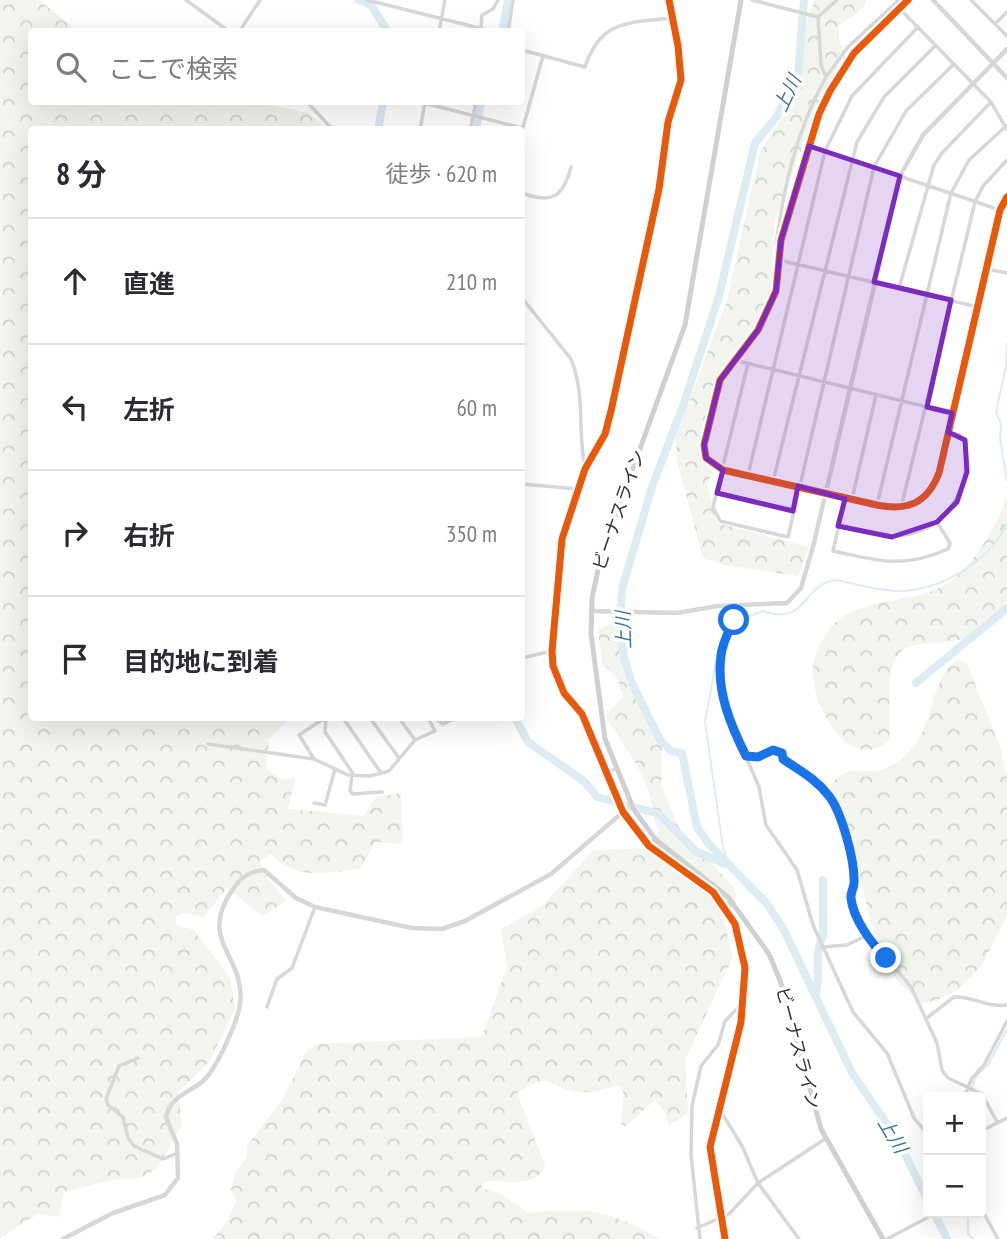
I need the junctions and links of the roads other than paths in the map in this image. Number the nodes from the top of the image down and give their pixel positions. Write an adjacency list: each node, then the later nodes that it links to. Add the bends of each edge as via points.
1 (186, 0): 24 (street)
2 (260, 0): 25 (street)
3 (367, 0): 15 (street)
4 (446, 0): 20 (street)
5 (498, 0): 22 (street, via 482,15)
6 (513, 0): 27 (street)
7 (669, 0): 19 (street)
8 (741, 0): 104 (main road, ビーナスライン, via 685,325 601,556)
9 (752, 0): 18 (street)
10 (837, 0): 18 (street)
11 (899, 0): 35 (street, via 848,47)
12 (908, 0): 16 (street)
13 (933, 0): 34 (street)
14 (971, 0): 21 (street)
15 (379, 2): 20 (street)
16 (899, 8): 23 (street); 50 (street, via 839,74)
17 (1007, 12): 21 (street)
18 (818, 17): 35 (street)
19 (672, 18): 32 (street, via 618,25 592,45 585,67); 87 (street, via 681,80 668,122 659,189 611,411 605,434)
20 (442, 19): 22 (street); 26 (street)
21 (995, 24): 28 (street)
22 (481, 27)
23 (918, 27): 29 (street); 51 (street, via 852,96)
24 (224, 28)
25 (242, 28)
26 (440, 28)
27 (509, 28)
28 (1007, 36)
29 (935, 46): 33 (street); 52 (street, via 877,106)
30 (1007, 49): 34 (street)
31 (525, 51): 32 (street)
32 (543, 56): 48 (street)
33 (954, 64): 37 (street); 55 (street, via 906,111)
34 (993, 64): 36 (street); 37 (street)
35 (826, 77): 63 (street, via 804,125 786,183 776,244)
36 (1007, 78)
37 (973, 83): 38 (street); 56 (street, via 923,135)
38 (991, 102): 49 (street); 57 (street, via 942,153)
39 (310, 105): 44 (street)
40 (424, 105): 45 (street)
41 (436, 105): 43 (street)
42 (476, 105): 43 (street)
43 (475, 116): 46 (street); 47 (street)
44 (329, 126)
45 (421, 126)
46 (471, 126)
47 (512, 126)
48 (523, 126)
49 (1006, 128): 58 (street, via 969,160)
50 (809, 146): 51 (street); 63 (street)
51 (825, 151): 52 (street); 65 (street)
52 (851, 160): 55 (street); 67 (street)
53 (1007, 160): 61 (street)
54 (571, 167): 59 (street, via 556,197)
55 (874, 167): 56 (street); 69 (street)
56 (900, 176): 57 (street); 70 (street)
57 (926, 185): 58 (street); 71 (street)
58 (951, 194): 61 (street); 72 (street)
59 (525, 196)
60 (1007, 197): 62 (street)
61 (975, 202): 62 (street); 73 (street)
62 (1000, 210): 66 (street)
63 (780, 249): 64 (street)
64 (779, 260): 65 (street); 76 (street, via 772,301 758,330)
65 (797, 264): 67 (street); 78 (street)
66 (986, 269): 68 (street); 75 (street)
67 (823, 271): 69 (street); 79 (street)
68 (1007, 273)
69 (848, 276): 70 (street); 80 (street)
70 (874, 282): 71 (street); 81 (street)
71 (899, 288): 72 (street)
72 (926, 295): 73 (street); 83 (street)
73 (951, 300): 75 (street); 84 (street)
74 (525, 302): 87 (street, via 576,370 583,408)
75 (978, 307): 85 (street)
76 (733, 360): 77 (street); 88 (street, via 720,380 704,445 706,458)
77 (748, 363): 78 (street); 88 (street)
78 (772, 369): 79 (street); 89 (street)
79 (799, 376): 80 (street); 90 (street)
80 (825, 382): 81 (street); 92 (street)
81 (851, 388): 82 (street); 95 (street)
82 (876, 395): 83 (street); 97 (street)
83 (901, 401): 84 (street); 98 (street)
84 (926, 407): 85 (street); 99 (street)
85 (953, 413): 86 (street)
86 (948, 432): 99 (street, via 935,484 920,501); 101 (street, via 965,440 967,472 957,502)
87 (585, 469): 93 (street)
88 (723, 470): 89 (street); 94 (street)
89 (748, 475): 90 (street)
90 (773, 481): 92 (street)
91 (525, 484): 93 (street)
92 (798, 486): 95 (street); 100 (street)
93 (578, 489): 105 (street, via 562,539)
94 (717, 493): 100 (street); 100 (street, via 713,507 720,521 788,537)
95 (825, 493): 96 (street); 103 (street, via 805,580 797,594 780,605)
96 (845, 499): 97 (street); 102 (street)
97 (852, 499): 98 (street)
98 (877, 505): 99 (street)
99 (901, 508)
100 (793, 512)
101 (937, 522): 102 (street, via 892,537); 102 (street, via 950,543 948,549 895,563 832,551)
102 (838, 526)
103 (742, 605): 104 (street, via 677,613); 115 (street, via 723,646 721,674 727,712)
104 (595, 611): 119 (main road, ビーナスライン, via 591,634 602,724)
105 (552, 651): 106 (street); 121 (street, via 560,686 582,714)
106 (525, 657)
107 (321, 721): 116 (street, via 299,735)
108 (326, 721): 122 (street, via 325,732)
109 (345, 721): 120 (street)
110 (372, 721): 117 (street)
111 (401, 721): 113 (street)
112 (430, 721): 113 (street, via 435,731)
113 (415, 740): 117 (street)
114 (208, 744): 116 (street)
115 (746, 756): 129 (street, via 758,757 773,750 782,753 783,759 798,766 828,795 839,814 849,855 854,883 851,900); 130 (street, via 759,787 765,825 797,870)
116 (314, 759): 118 (street)
117 (400, 759): 120 (street)
118 (335, 769): 122 (street); 124 (street, via 325,805)
119 (615, 769): 121 (street); 126 (main road, ビーナスライン)
120 (381, 773): 122 (street)
121 (605, 774): 125 (street)
122 (353, 775): 123 (street, via 353,794)
123 (382, 792)
124 (314, 803)
125 (622, 811): 127 (street); 128 (street, via 551,874 453,926 430,930)
126 (647, 830): 127 (street); 144 (main road, ビーナスライン, via 728,897 769,954)
127 (640, 834): 132 (street, via 649,846 713,892 732,918 745,968)
128 (315, 907): 133 (street, via 292,968 277,979); 145 (street, via 296,898 264,870 244,876 223,903 220,940 236,971 240,1005 210,1073 173,1100 168,1109 167,1123)
129 (868, 935): 130 (street, via 847,944); 134 (street, via 912,986)
130 (822, 945): 143 (street, via 853,1012 887,1053)
131 (1007, 1005): 134 (street, via 954,997)
132 (740, 1006): 139 (street, via 736,1044); 150 (street, via 721,1028 718,1045 698,1075 691,1146)
133 (267, 1007)
134 (926, 1018): 137 (street, via 942,1070 948,1078)
135 (1007, 1021): 137 (street)
136 (138, 1058): 145 (street, via 119,1066 107,1105 123,1117 134,1146 163,1159)
137 (969, 1087): 138 (street); 141 (street, via 987,1099)
138 (966, 1092)
139 (718, 1107): 146 (street); 149 (street, via 710,1147)
140 (1007, 1118): 141 (street)
141 (997, 1122): 142 (street)
142 (986, 1128)
143 (923, 1129)
144 (825, 1139): 146 (street); 155 (main road, ビーナスライン)
145 (178, 1153): 151 (street, via 178,1178 165,1195 113,1213)
146 (758, 1183): 149 (street); 154 (street)
147 (986, 1217): 156 (street)
148 (926, 1218): 155 (street)
149 (722, 1219): 150 (street); 153 (street)
150 (697, 1228): 152 (street)
151 (63, 1239)
152 (700, 1239)
153 (725, 1239)
154 (799, 1239)
155 (885, 1239)
156 (998, 1239)

